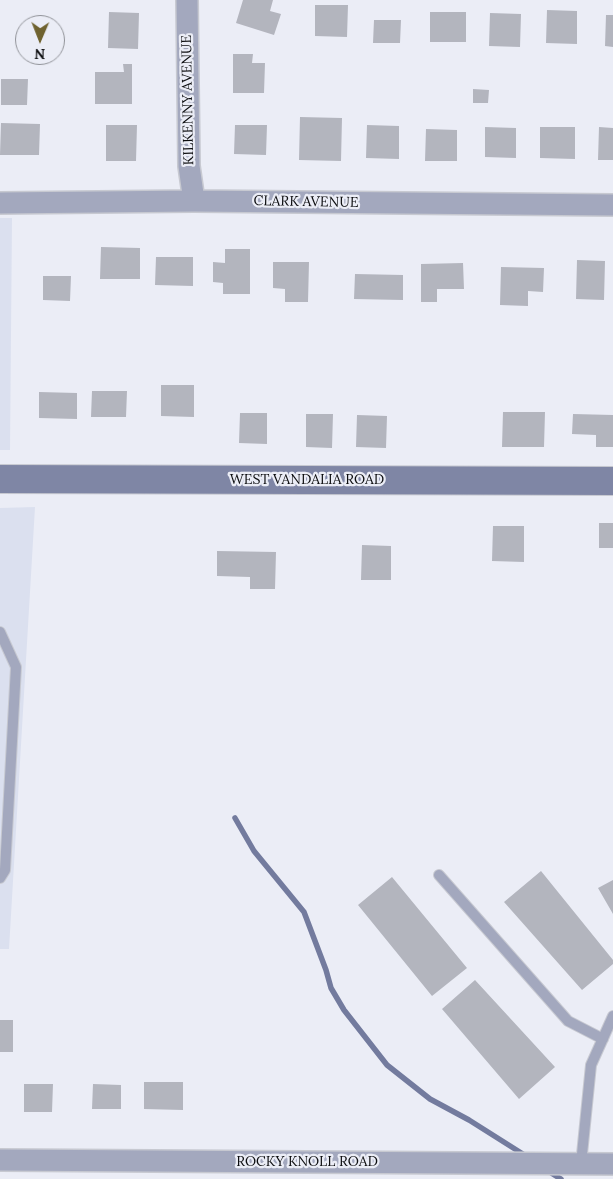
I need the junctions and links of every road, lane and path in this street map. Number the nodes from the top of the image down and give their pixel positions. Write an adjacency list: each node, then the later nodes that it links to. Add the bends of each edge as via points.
1 (187, 0): 2 (street, KILKENNY AVENUE, via 189,166)
2 (194, 201): 3 (street, CLARK AVENUE); 4 (street, CLARK AVENUE)
3 (0, 203)
4 (613, 205)
5 (0, 479): 6 (main road, WEST VANDALIA ROAD)
6 (613, 481)
7 (0, 632): 9 (lane, via 16,667 5,870)
8 (439, 875): 11 (lane, via 568,1021)
9 (0, 878)
10 (613, 1016): 11 (lane)
11 (603, 1039): 13 (lane, via 591,1065)
12 (0, 1160): 13 (street, ROCKY KNOLL ROAD)
13 (581, 1164): 14 (street, ROCKY KNOLL ROAD)
14 (613, 1164)

